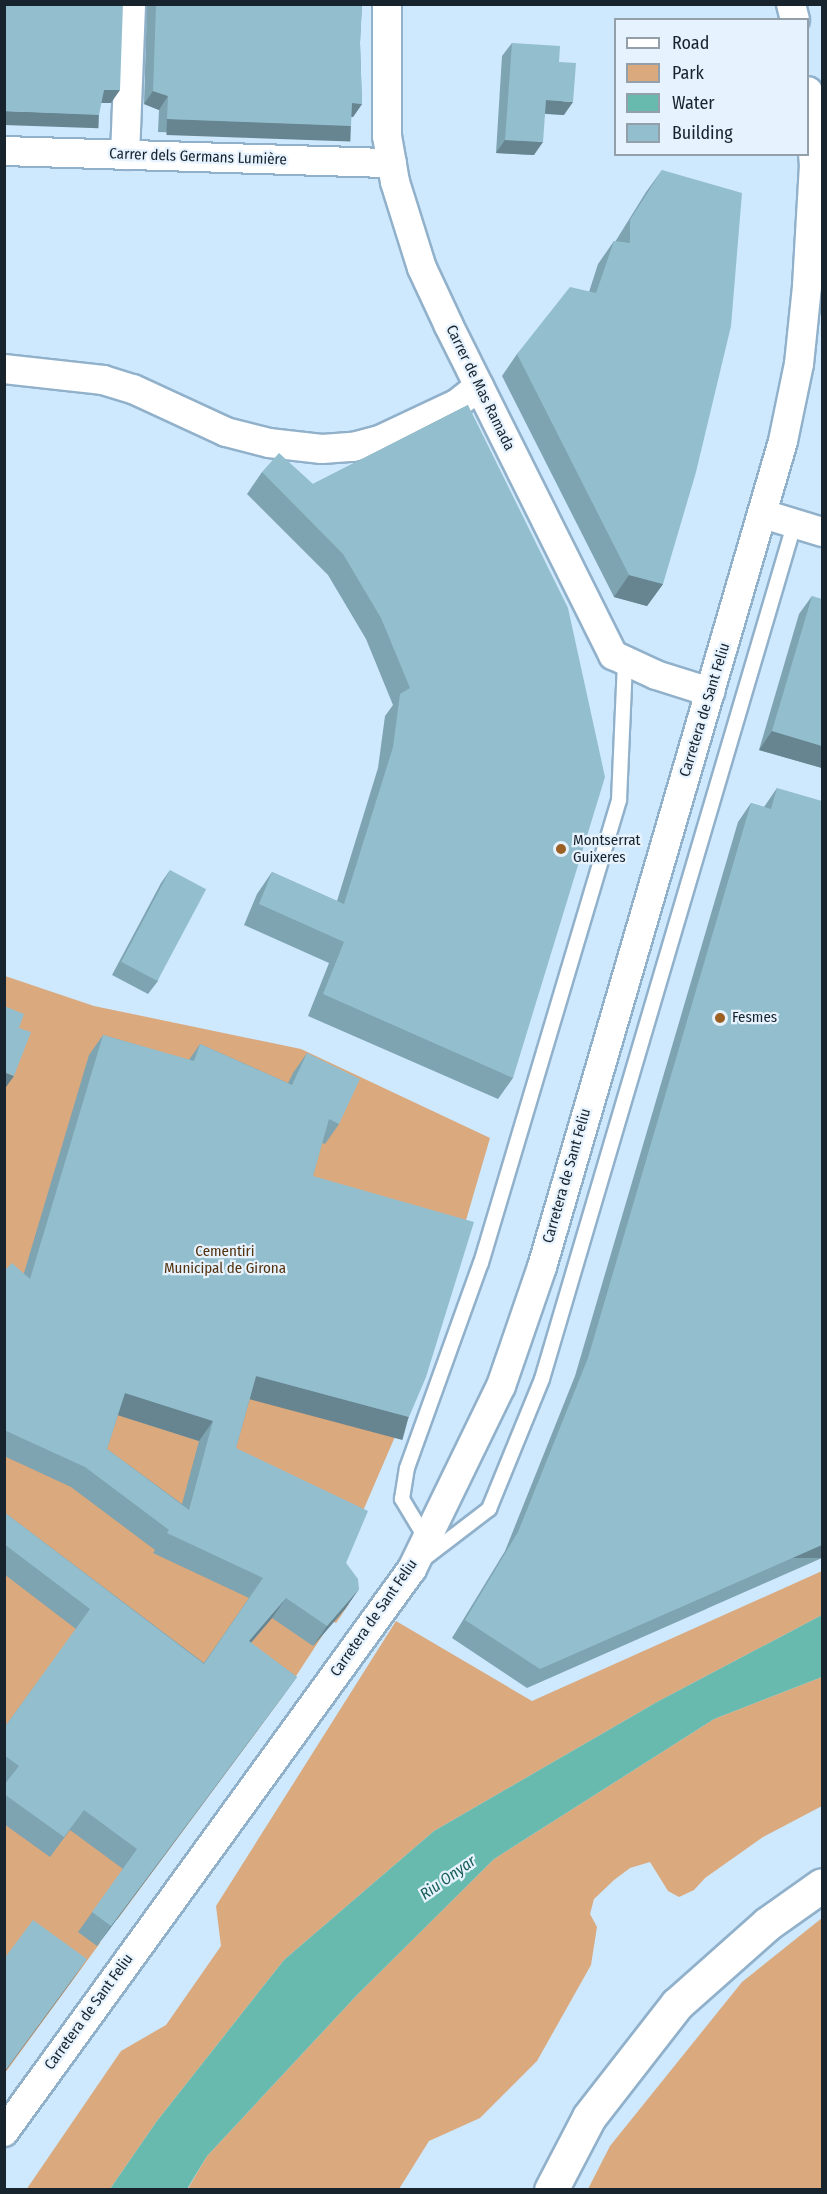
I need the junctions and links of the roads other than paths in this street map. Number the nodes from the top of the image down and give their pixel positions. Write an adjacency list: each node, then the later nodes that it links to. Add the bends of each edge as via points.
1 (130, 4): 5 (street)
2 (387, 4): 6 (street, Carrer de Mas Ramada, via 387,136)
3 (809, 112): 7 (street, Carretera de Sant Feliu, via 814,166)
4 (4, 151): 5 (street, Carrer dels Germans Lumière)
5 (125, 155): 6 (street, Carrer dels Germans Lumière)
6 (392, 163): 9 (street, Carrer de Mas Ramada, via 402,211 422,268)
7 (815, 286): 10 (street, Carretera de Sant Feliu)
8 (4, 369): 9 (street, via 103,380 133,389 226,432 269,443 322,449 354,447 382,439 458,403)
9 (479, 386): 13 (street, Carrer de Mas Ramada, via 613,656)
10 (763, 514): 11 (street); 14 (street, Carretera de Sant Feliu)
11 (794, 525): 12 (street); 16 (lane, via 542,1379 489,1509)
12 (822, 532)
13 (625, 661): 14 (street, Carrer de Mas Ramada); 15 (lane, via 619,801 481,1263 407,1468 402,1499)
14 (710, 692): 15 (street, Carretera de Sant Feliu, via 538,1278 501,1386)
15 (426, 1539): 16 (street, Carretera de Sant Feliu)
16 (412, 1569): 18 (street, Carretera de Sant Feliu)
17 (822, 1885): 19 (main road, via 767,1924 676,2004 589,2117)
18 (4, 2132)
19 (551, 2190)

